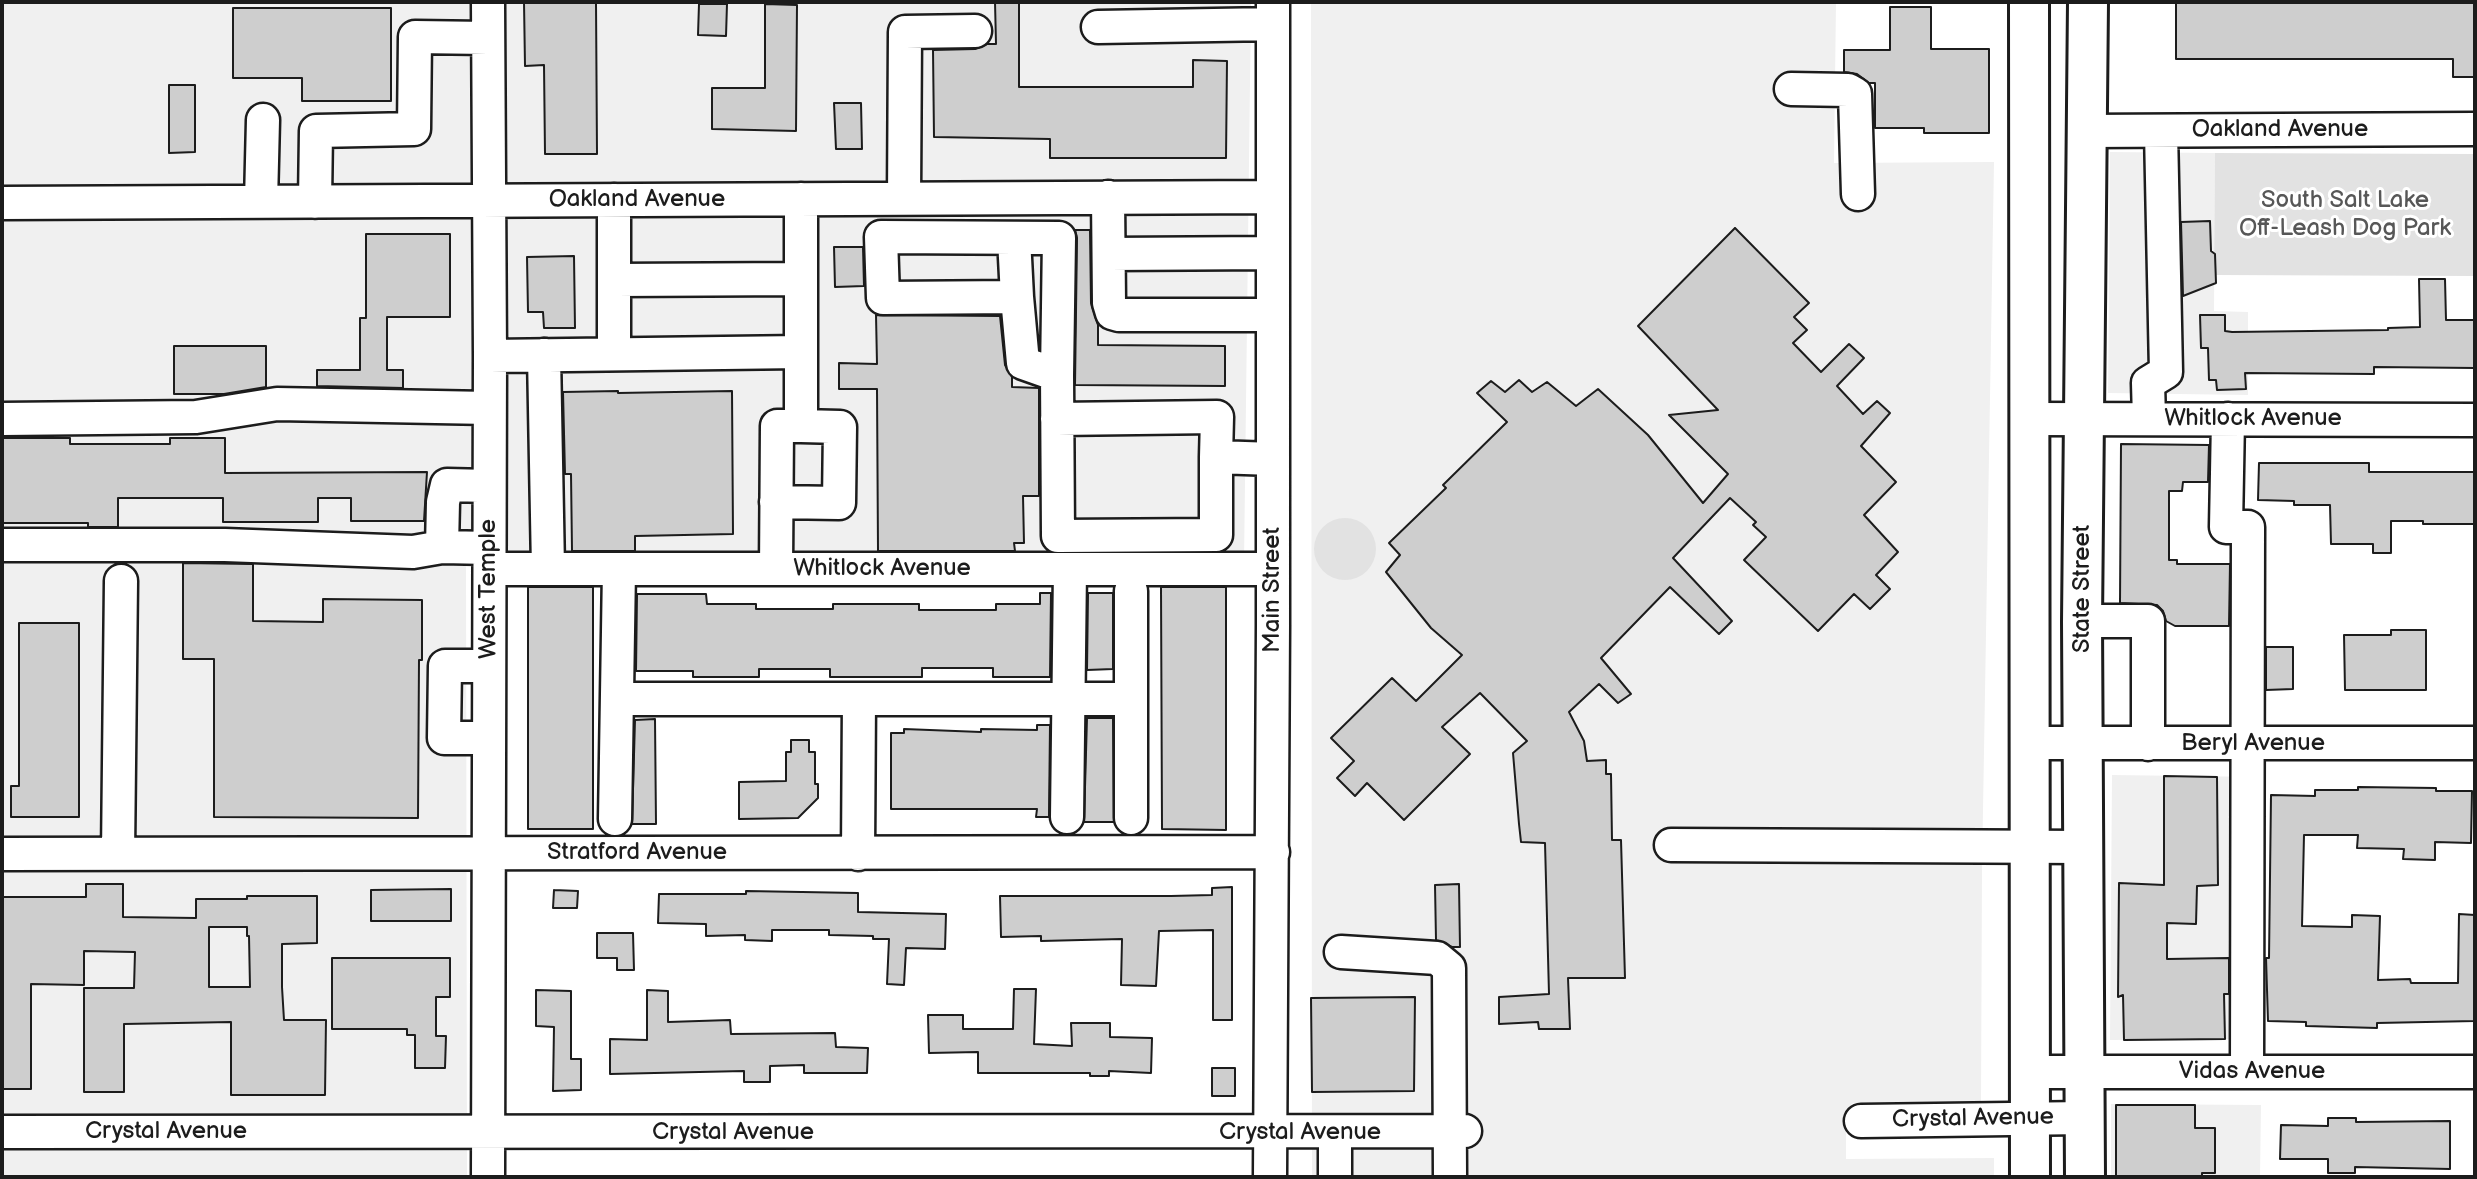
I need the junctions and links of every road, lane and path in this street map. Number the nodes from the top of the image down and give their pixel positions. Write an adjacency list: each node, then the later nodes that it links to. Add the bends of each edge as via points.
1 (488, 2): 7 (street, West Temple)
2 (2029, 2): 38 (main road)
3 (2088, 2): 11 (main road, State Street)
4 (1273, 13): 5 (street); 15 (street, Main Street)
5 (1098, 27)
6 (975, 31): 16 (street, via 905,32)
7 (488, 38): 19 (street, West Temple); 21 (street, via 415,37 414,129 316,131)
8 (1791, 89): 13 (street, via 1855,94)
9 (263, 120): 20 (street)
10 (2475, 129): 12 (street, Oakland Avenue)
11 (2085, 131): 12 (street, Oakland Avenue); 39 (main road, State Street)
12 (2161, 131): 40 (street, via 2166,372 2148,383)
13 (1858, 194)
14 (1108, 197): 15 (street, Oakland Avenue); 16 (street, Oakland Avenue); 25 (street)
15 (1273, 197): 24 (street, Main Street)
16 (904, 198): 17 (street, Oakland Avenue)
17 (801, 199): 18 (street, Oakland Avenue); 26 (street)
18 (614, 200): 19 (street, Oakland Avenue); 27 (street)
19 (489, 201): 21 (street, Oakland Avenue); 33 (street, West Temple)
20 (261, 202): 21 (street, Oakland Avenue); 22 (street, Oakland Avenue)
21 (315, 202)
22 (2, 203)
23 (1014, 238): 28 (street); 28 (street, via 881,237 883,298); 34 (street, via 1059,238)
24 (1273, 253): 25 (street); 29 (street, Main Street)
25 (1109, 254): 29 (street, via 1112,313)
26 (802, 279): 27 (street); 30 (street)
27 (615, 280): 31 (street)
28 (1017, 297): 34 (street, via 1023,363)
29 (1273, 315): 45 (street, Main Street)
30 (801, 352): 31 (street); 43 (street)
31 (614, 354): 32 (street)
32 (544, 355): 33 (street); 51 (street)
33 (490, 356): 35 (street, West Temple)
34 (1057, 375): 37 (street)
35 (489, 408): 36 (street, via 277,404 196,416); 46 (street, West Temple)
36 (2, 419)
37 (1057, 419): 44 (street, via 1217,417); 44 (street, via 1058,536 1216,535)
38 (2031, 419): 39 (street, Whitlock Avenue); 65 (main road)
39 (2084, 419): 40 (street, Whitlock Avenue); 58 (main road, State Street)
40 (2148, 419): 41 (street, Whitlock Avenue)
41 (2228, 419): 42 (street, Whitlock Avenue); 69 (street, via 2226,527 2248,527)
42 (2475, 420)
43 (801, 426): 47 (street, via 777,426); 47 (street, via 840,427 839,503)
44 (1216, 457): 45 (street)
45 (1273, 459): 55 (street, Main Street)
46 (489, 486): 49 (street, via 447,485); 50 (street, West Temple)
47 (776, 502): 53 (street)
48 (2, 545): 49 (street, Whitlock Avenue, via 225,545 413,552)
49 (442, 547): 50 (street, Whitlock Avenue)
50 (489, 559): 51 (street, Whitlock Avenue); 59 (street, West Temple)
51 (548, 569): 52 (street, Whitlock Avenue)
52 (619, 569): 53 (street, Whitlock Avenue); 61 (street)
53 (776, 569): 54 (street, Whitlock Avenue)
54 (1070, 569): 55 (street, Whitlock Avenue); 60 (street)
55 (1273, 569): 76 (street, Main Street)
56 (121, 581): 79 (street)
57 (1131, 592): 63 (street)
58 (2082, 621): 67 (main road, State Street); 68 (street, via 2148,621)
59 (489, 666): 64 (street, West Temple); 64 (street, via 445,666 444,738)
60 (1068, 698): 62 (street); 63 (street); 70 (street)
61 (617, 699): 62 (street); 72 (street)
62 (859, 699): 80 (street)
63 (1131, 699): 71 (street)
64 (489, 738): 77 (street, West Temple)
65 (2031, 743): 67 (street, Beryl Avenue); 74 (main road)
66 (2475, 743): 69 (street, Beryl Avenue)
67 (2083, 744): 68 (street, Beryl Avenue); 75 (main road, State Street)
68 (2148, 744): 69 (street, Beryl Avenue)
69 (2248, 744): 84 (street)
70 (1067, 817)
71 (1131, 818)
72 (615, 819)
73 (1671, 845): 74 (street)
74 (2029, 847): 75 (street); 82 (main road)
75 (2084, 848): 83 (main road, State Street)
76 (1273, 852): 80 (street, Stratford Avenue); 91 (street, Main Street)
77 (489, 853): 79 (street, Stratford Avenue); 80 (street, Stratford Avenue); 93 (street, West Temple)
78 (2, 854): 79 (street, Stratford Avenue)
79 (118, 854)
80 (858, 854)
81 (1341, 952): 89 (street, via 1437,958 1448,968)
82 (2029, 1072): 83 (street, Vidas Avenue); 86 (main road)
83 (2084, 1072): 84 (street, Vidas Avenue); 87 (main road, State Street)
84 (2247, 1072): 85 (street, Vidas Avenue)
85 (2475, 1072)
86 (2030, 1117): 87 (street, Crystal Avenue); 88 (street, Crystal Avenue); 98 (main road)
87 (2085, 1118): 99 (main road, State Street)
88 (1861, 1121)
89 (1457, 1131): 92 (street, Crystal Avenue); 97 (street)
90 (2, 1132): 93 (street, Crystal Avenue)
91 (1271, 1132): 92 (street, Crystal Avenue); 93 (street, Crystal Avenue); 95 (street, Main Street)
92 (1335, 1132): 96 (street)
93 (488, 1133): 94 (street, West Temple)
94 (488, 1177)
95 (1270, 1177)
96 (1335, 1177)
97 (1450, 1177)
98 (2030, 1177)
99 (2085, 1177)

